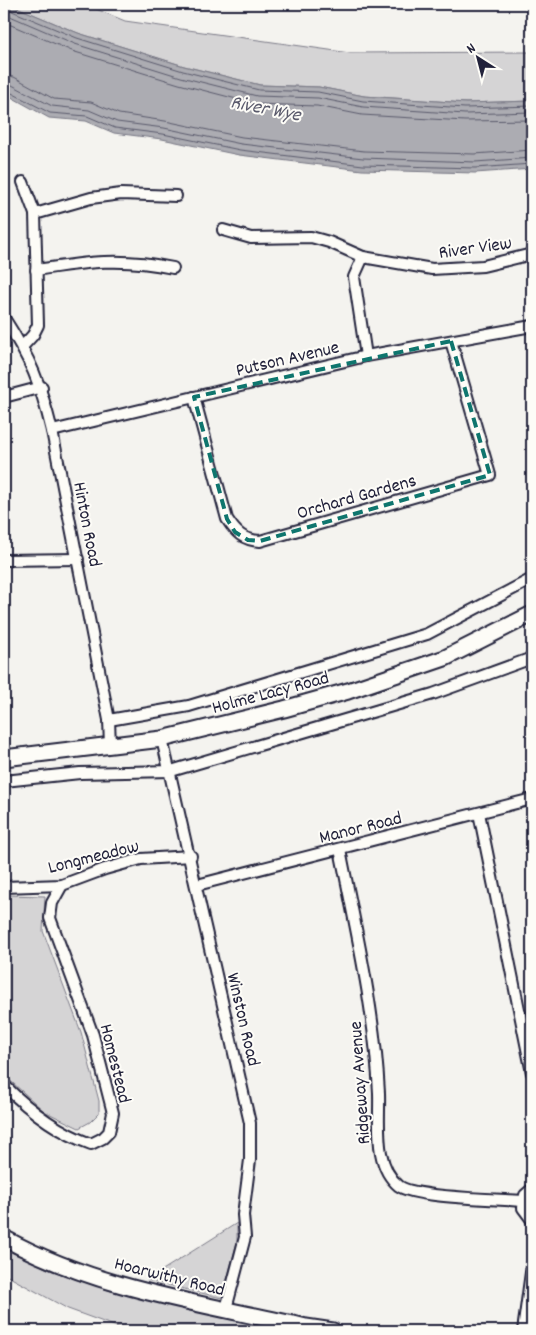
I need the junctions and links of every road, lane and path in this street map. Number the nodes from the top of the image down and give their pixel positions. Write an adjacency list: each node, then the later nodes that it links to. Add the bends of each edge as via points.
1 (23, 182): 3 (street)
2 (176, 196): 3 (street, via 121,194 91,198)
3 (35, 214): 8 (street)
4 (223, 230): 6 (street, River View, via 251,238 311,237)
5 (532, 254): 6 (street, River View, via 455,270 413,267)
6 (363, 257): 13 (street, via 354,276)
7 (173, 268): 8 (street, via 117,260)
8 (36, 270): 12 (street, via 38,326)
9 (4, 318): 12 (street, Hinton Road)
10 (532, 326): 11 (street, Putson Avenue)
11 (452, 341): 13 (street, Putson Avenue); 16 (street, Orchard Gardens, via 490,475 260,541 248,540 235,532 227,519)
12 (22, 347): 14 (street, Hinton Road)
13 (366, 356): 16 (street, Putson Avenue)
14 (42, 387): 15 (street); 17 (street, Hinton Road)
15 (4, 397)
16 (194, 397): 17 (street, Putson Avenue)
17 (52, 430): 18 (street, Hinton Road)
18 (78, 559): 19 (street); 23 (street, Hinton Road)
19 (4, 560)
20 (532, 579): 23 (street, via 427,634 189,706)
21 (532, 614): 24 (street, Holme Lacy Road, via 470,646 396,675 284,709)
22 (532, 658): 27 (street, via 433,694)
23 (109, 720): 25 (street, Hinton Road)
24 (162, 739): 25 (street, Holme Lacy Road); 27 (street, Winston Road)
25 (110, 745): 26 (street, Holme Lacy Road)
26 (4, 758)
27 (171, 771): 28 (street, via 80,773); 32 (street, Winston Road)
28 (4, 781)
29 (532, 799): 30 (street, Manor Road)
30 (479, 813): 31 (street, Manor Road); 36 (street)
31 (340, 849): 34 (street, Manor Road); 39 (street, Ridgeway Avenue, via 366,979 377,1056 382,1161 392,1179 402,1188 420,1193)
32 (191, 856): 33 (street, Longmeadow, via 141,859 105,868); 34 (street, Winston Road)
33 (62, 885): 35 (street, Longmeadow); 37 (street, Homestead, via 52,903 50,918 93,1035 113,1113 109,1132 91,1144 74,1138 51,1124)
34 (196, 885): 43 (street, Winston Road, via 250,1123 250,1160 243,1215 246,1237)
35 (4, 887)
36 (532, 1073)
37 (4, 1085)
38 (532, 1189): 39 (street)
39 (523, 1201): 40 (street, via 526,1214)
40 (532, 1220)
41 (4, 1238): 43 (street, Hoarwithy Road, via 31,1253 80,1272)
42 (532, 1265): 45 (street)
43 (226, 1309): 44 (street, Hoarwithy Road)
44 (333, 1331)
45 (523, 1331)

